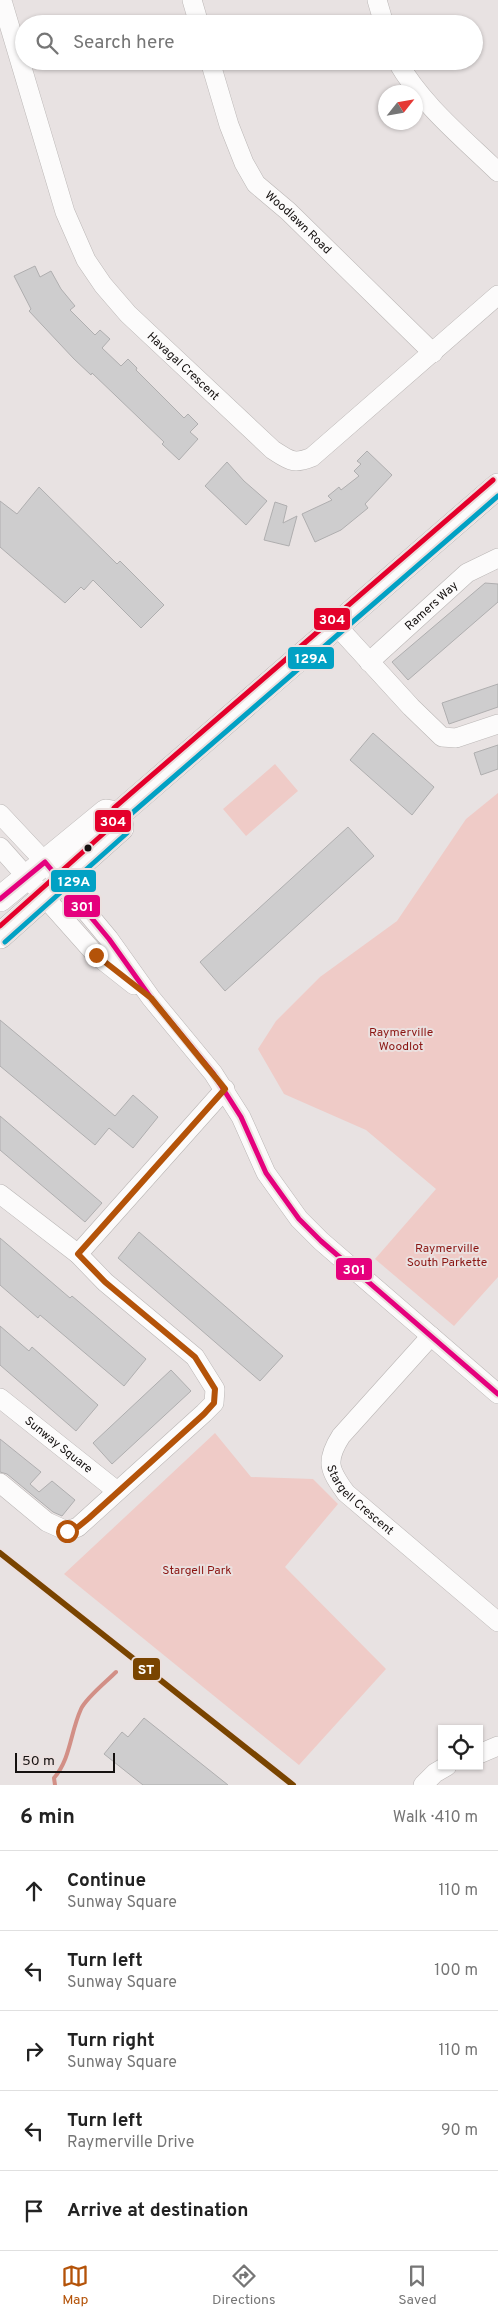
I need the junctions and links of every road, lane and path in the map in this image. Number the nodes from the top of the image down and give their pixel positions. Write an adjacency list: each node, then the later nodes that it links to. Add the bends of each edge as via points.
1 (192, 0): 4 (street)
2 (378, 0): 5 (street)
3 (6, 3): 6 (street, Havagal Crescent)
4 (196, 15)
5 (382, 15)
6 (15, 35)
7 (25, 70): 12 (street, Havagal Crescent, via 65,212 86,260 102,285 128,314 273,450 298,463 312,458)
8 (213, 70): 12 (street, Woodlawn Road, via 232,133 256,184)
9 (402, 70): 10 (street, via 424,101)
10 (498, 172)
11 (498, 295): 12 (street, Havagal Crescent)
12 (434, 353)
13 (498, 486): 15 (main road)
14 (498, 558): 16 (street, Ramers Way, via 467,573)
15 (336, 625): 16 (street); 19 (main road)
16 (369, 662): 17 (street, via 442,737 456,738)
17 (498, 724)
18 (0, 814): 21 (street)
19 (119, 814): 21 (main road, via 106,812); 22 (main road, via 121,828)
20 (0, 847): 21 (street)
21 (36, 869): 22 (street); 23 (main road)
22 (54, 890): 24 (main road); 25 (street, via 96,955 151,998)
23 (0, 899)
24 (0, 936)
25 (225, 1089): 27 (street); 28 (street, via 266,1173 299,1219)
26 (0, 1194): 27 (street)
27 (78, 1254): 32 (street, via 105,1282 195,1357 215,1389 214,1403)
28 (431, 1336): 29 (street); 33 (street, Stargell Crescent, via 341,1436 331,1451 329,1464 346,1493)
29 (498, 1394)
30 (0, 1398): 32 (street, Sunway Square)
31 (0, 1482): 32 (street, via 47,1522 67,1531 78,1527)
32 (117, 1491)
33 (498, 1622)
34 (498, 1746): 35 (street)
35 (483, 1752)
36 (440, 1770): 37 (street)
37 (423, 1785)

